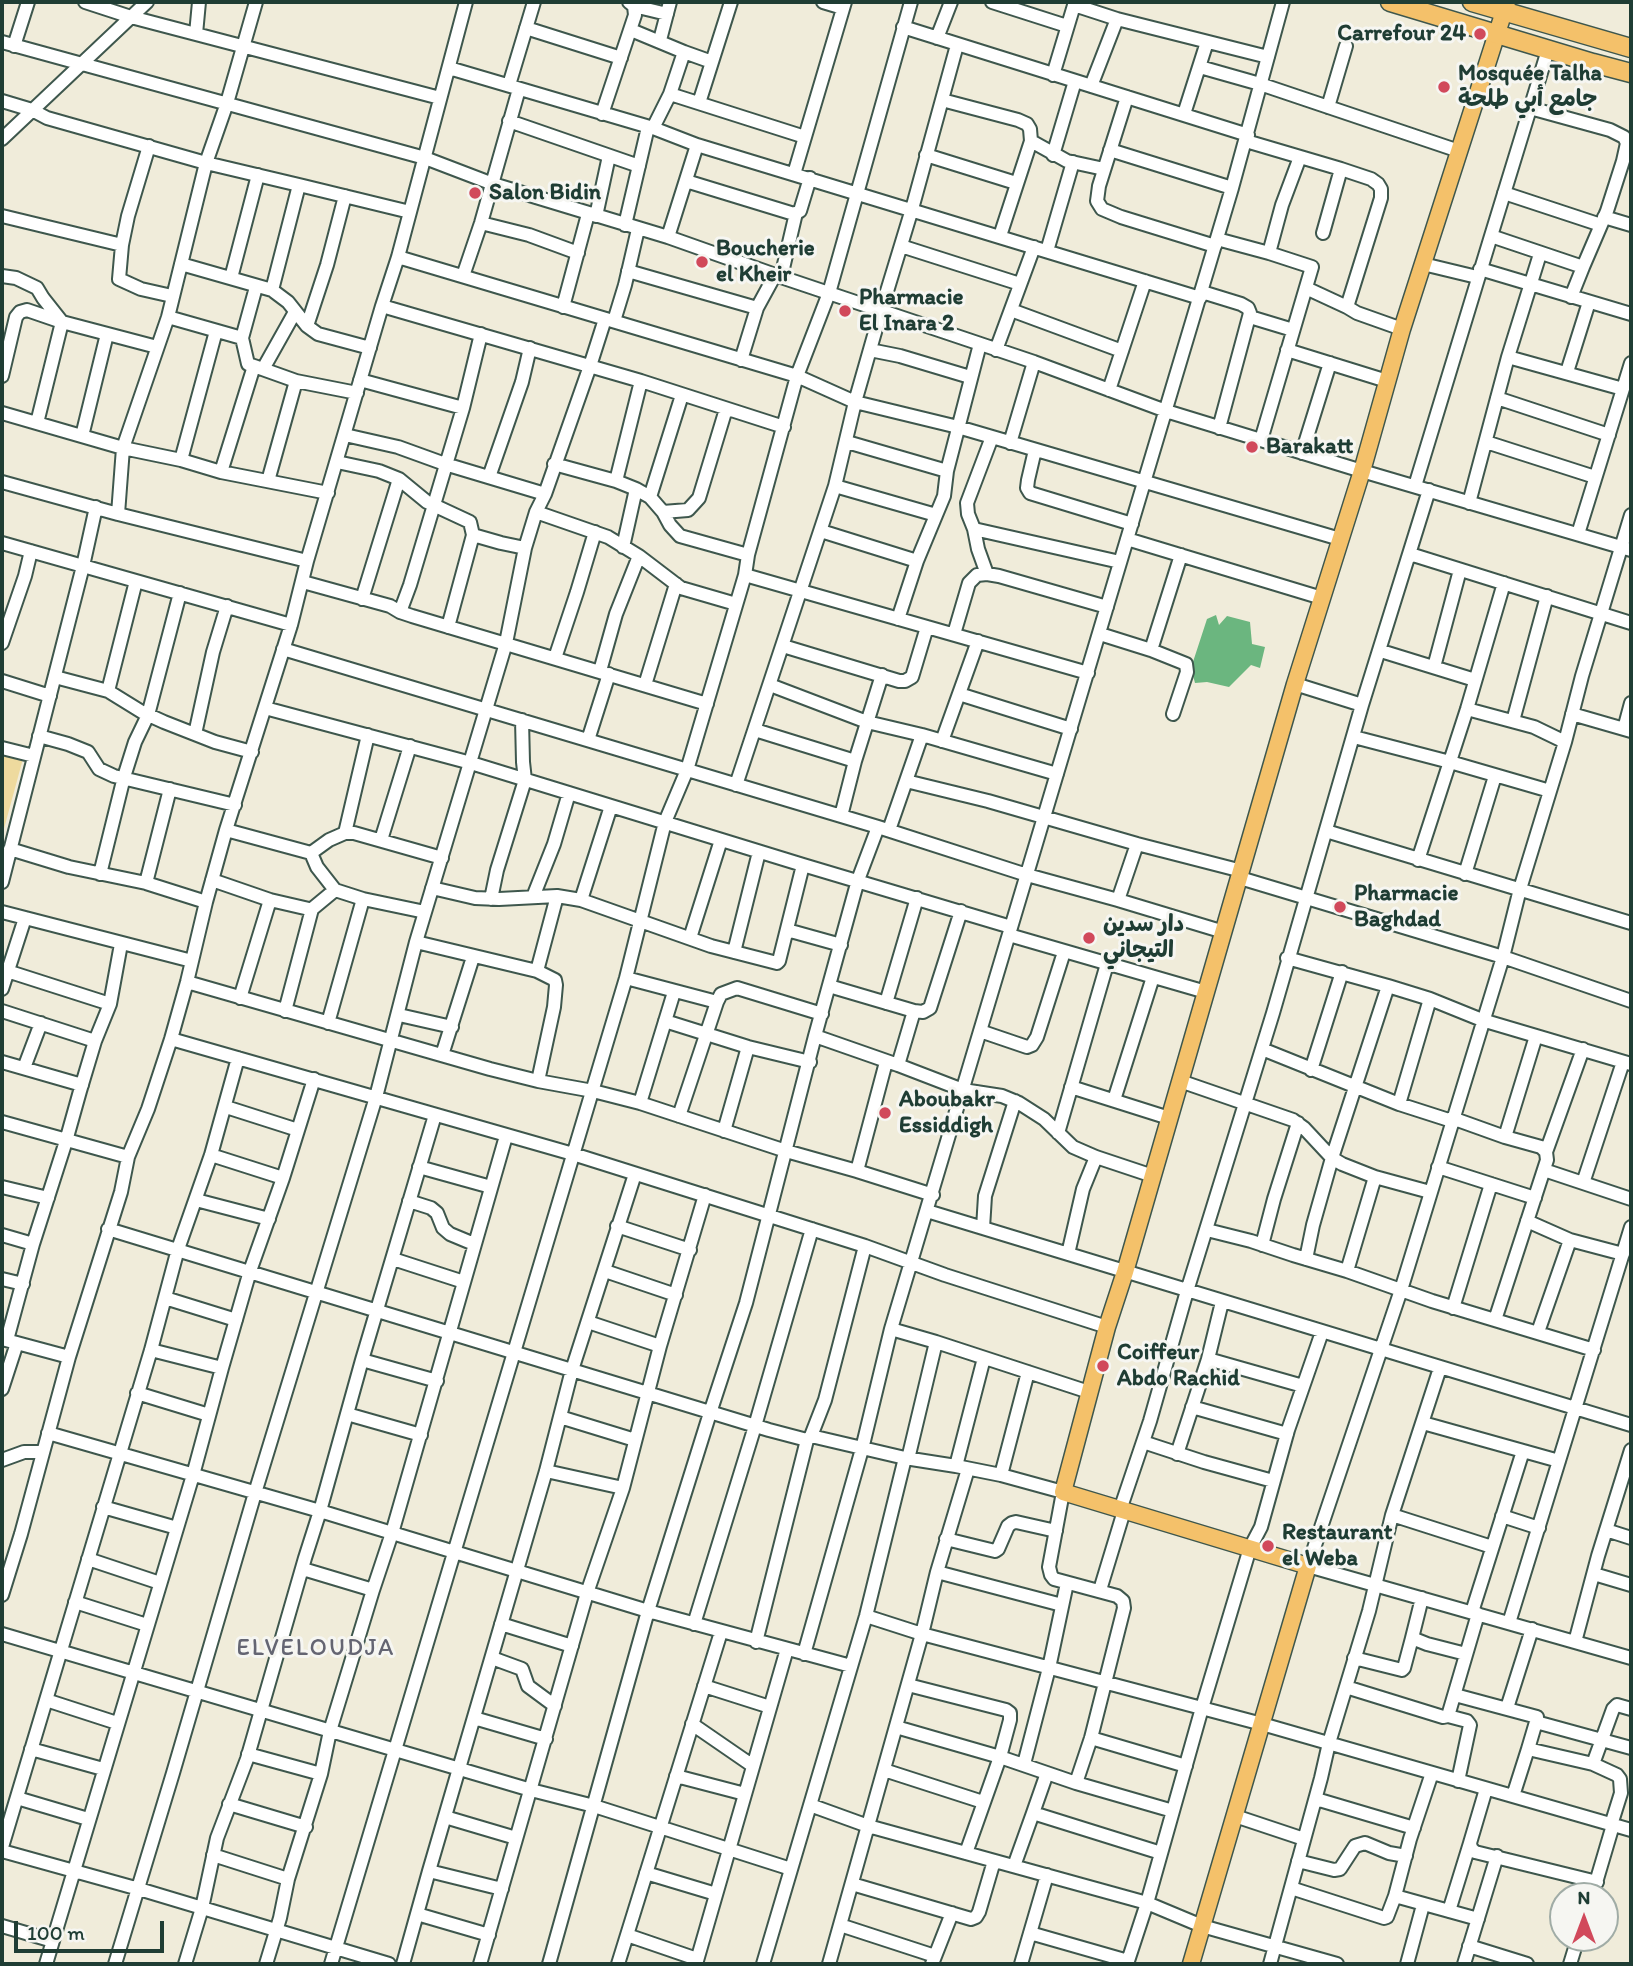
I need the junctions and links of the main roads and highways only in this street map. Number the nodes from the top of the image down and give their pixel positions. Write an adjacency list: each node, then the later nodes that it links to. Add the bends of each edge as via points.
1 (1391, 2): 4 (highway)
2 (1472, 2): 3 (highway)
3 (1505, 7): 4 (main road); 5 (highway)
4 (1496, 34): 6 (highway); 7 (main road, via 1295,684 1063,1492 1308,1566)
5 (1631, 48)
6 (1631, 73)
7 (1191, 1964)

